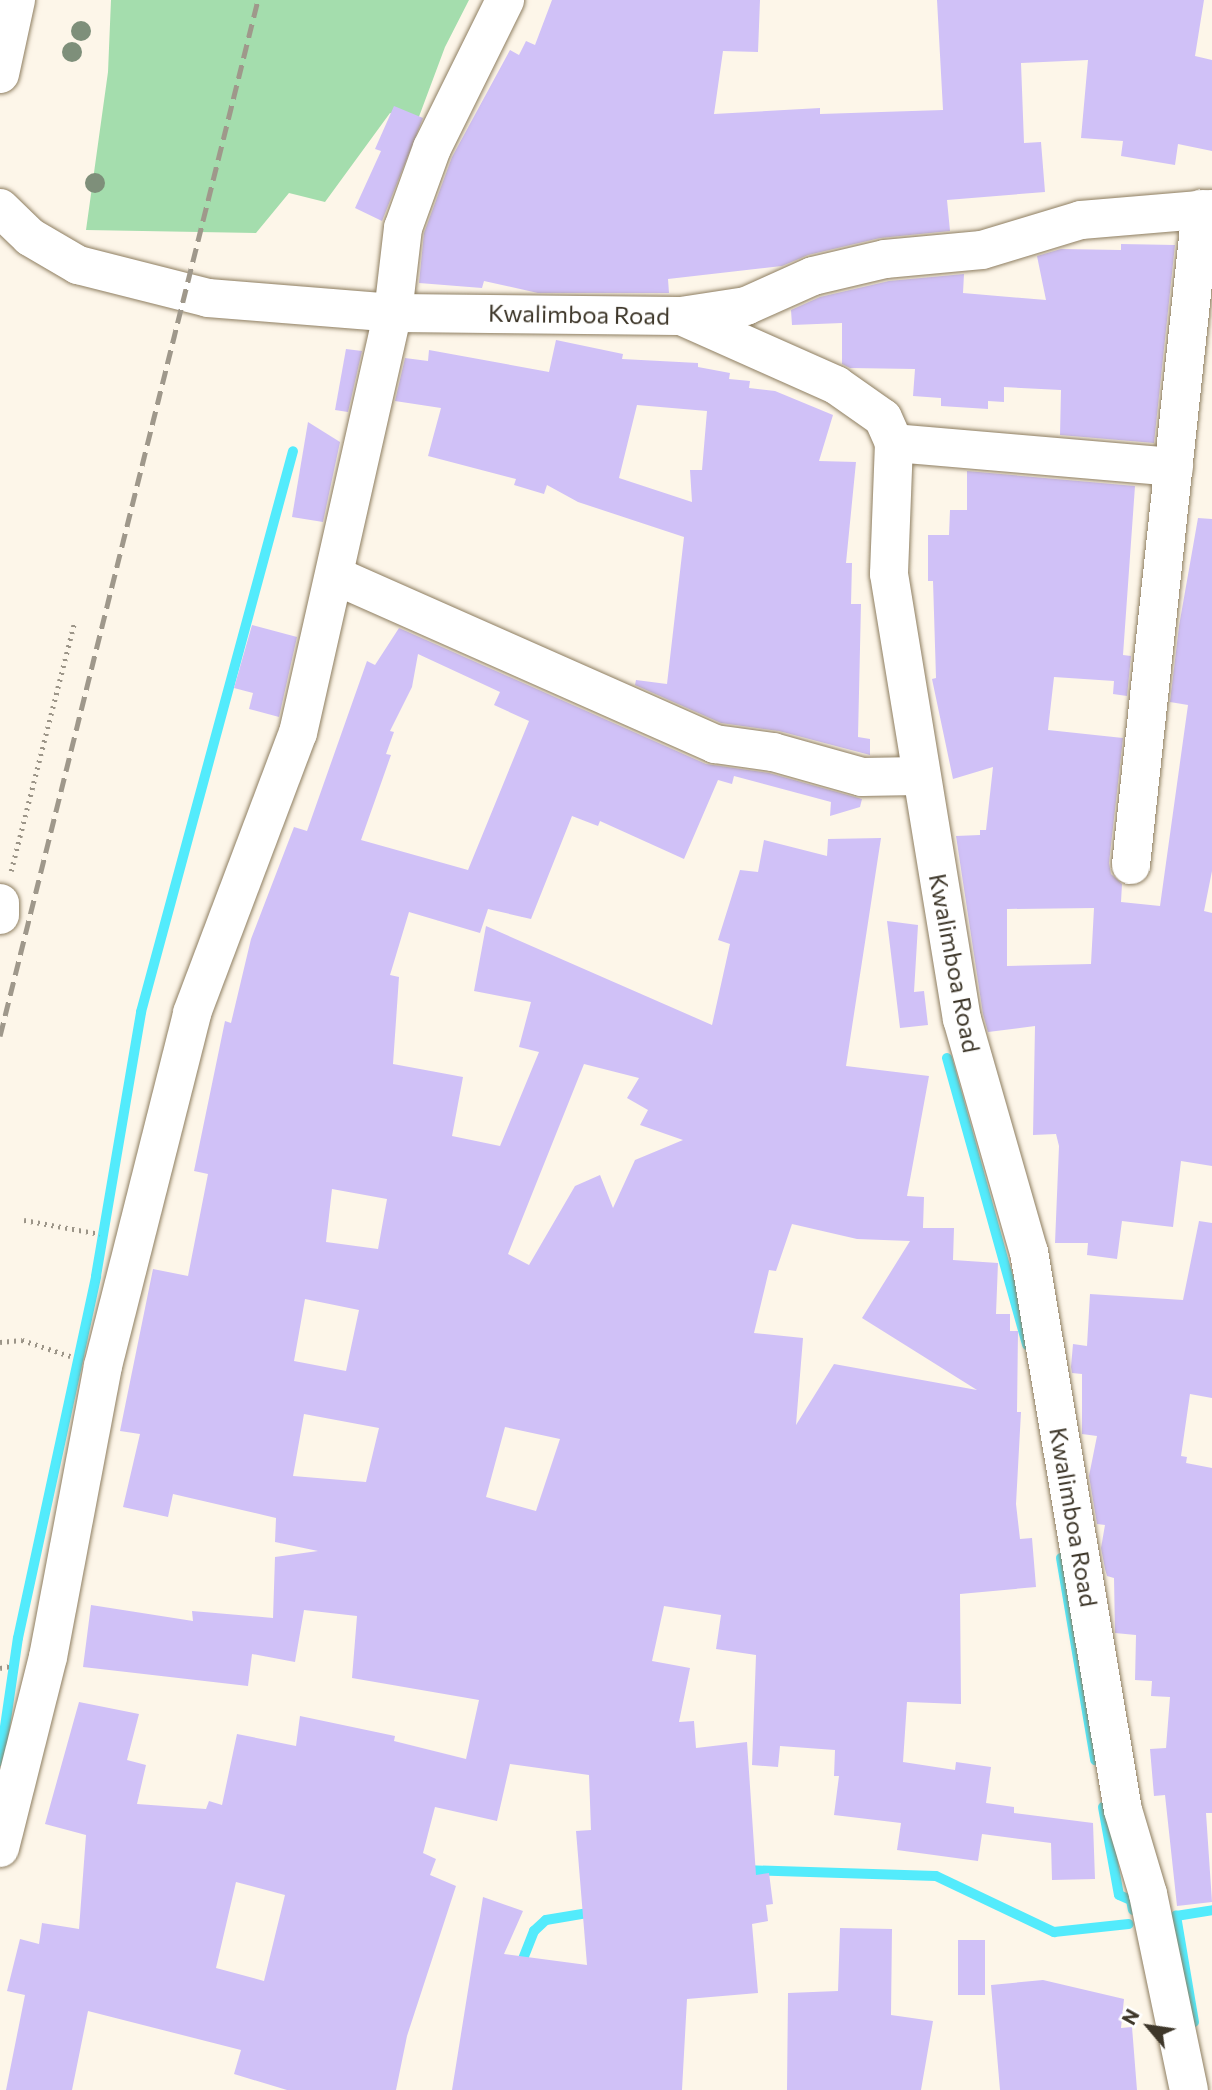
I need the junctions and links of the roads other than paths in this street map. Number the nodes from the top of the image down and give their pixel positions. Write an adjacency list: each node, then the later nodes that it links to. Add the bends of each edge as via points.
1 (16, 0): 3 (street)
2 (505, 0): 6 (street, via 432,148 403,228)
3 (0, 74)
4 (0, 208): 6 (street, Kwalimboa Road, via 30,237 78,265 208,298)
5 (1206, 209): 7 (street, via 1081,220 982,250 885,259 813,276 746,306); 9 (street)
6 (393, 313): 7 (street, Kwalimboa Road, via 580,311); 10 (street)
7 (681, 316): 8 (street, Kwalimboa Road, via 836,385 883,418)
8 (894, 443): 9 (street); 11 (street, Kwalimboa Road, via 887,525 889,574)
9 (1174, 467): 12 (street)
10 (336, 576): 11 (street, via 715,744 774,752 862,777); 13 (street, via 298,733 192,1013 103,1366 48,1657)
11 (919, 776): 14 (street, Kwalimboa Road, via 962,1019 1029,1252 1124,1810 1148,1894)
12 (1131, 865)
13 (0, 1847)
14 (1189, 2090)

